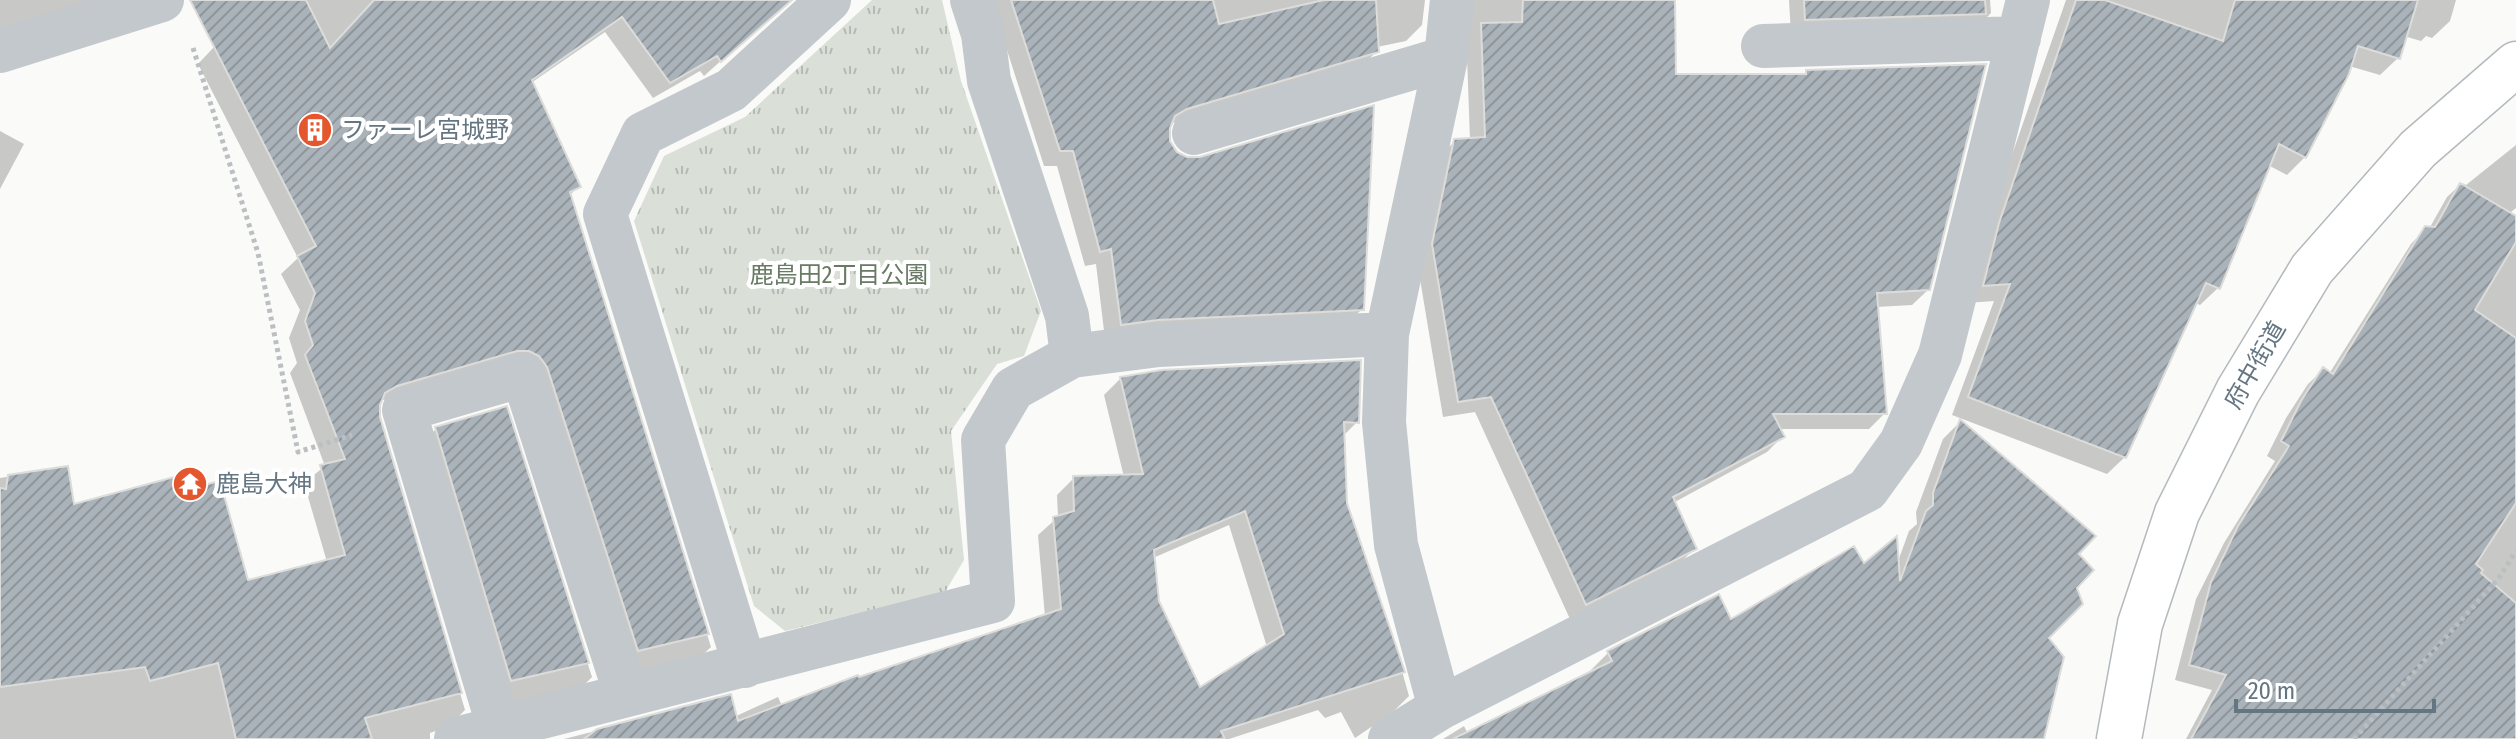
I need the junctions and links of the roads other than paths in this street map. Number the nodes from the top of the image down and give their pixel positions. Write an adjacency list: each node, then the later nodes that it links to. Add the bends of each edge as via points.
1 (162, 0): 7 (street)
2 (829, 0): 13 (street, via 731,90 643,134 605,214)
3 (972, 0): 12 (street, via 989,81 1067,316)
4 (1452, 0): 8 (street)
5 (2023, 19): 6 (street); 15 (street, via 1940,355 1901,443 1867,490)
6 (1763, 46)
7 (0, 51)
8 (1446, 58): 10 (street); 11 (street)
9 (2516, 64): 19 (highway, 府中街道, via 2418,149 2312,269 2238,391 2172,527 2140,624)
10 (1194, 133)
11 (1387, 334): 12 (street, via 1159,345); 15 (street, via 1384,422 1396,545)
12 (1072, 356): 13 (street, via 1013,389 983,440 993,601)
13 (745, 666): 14 (street)
14 (626, 695): 16 (street); 16 (street, via 523,375 404,410)
15 (1440, 708): 18 (street)
16 (499, 728): 17 (street)
17 (456, 739)
18 (1390, 739)
19 (2119, 739)

